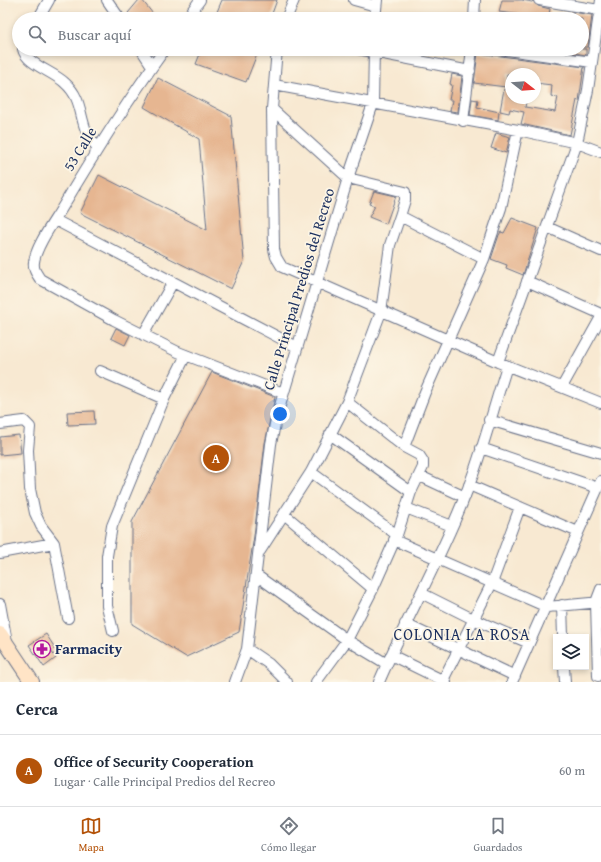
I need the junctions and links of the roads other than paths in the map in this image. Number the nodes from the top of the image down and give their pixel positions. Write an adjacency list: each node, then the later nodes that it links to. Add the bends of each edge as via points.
1 (49, 0): 10 (street)
2 (107, 0): 11 (street)
3 (200, 0): 12 (street)
4 (294, 0): 13 (street)
5 (354, 0): 8 (street)
6 (475, 0): 14 (street)
7 (539, 0): 9 (street)
8 (376, 3)
9 (600, 5): 23 (street)
10 (42, 12)
11 (115, 12)
12 (191, 12)
13 (289, 12)
14 (474, 12)
15 (26, 56): 32 (street, via 65,82 76,96 87,134)
16 (146, 56): 24 (street)
17 (160, 56): 24 (street, 53 Calle)
18 (276, 56): 26 (street)
19 (374, 56): 27 (street, Calle Principal Predios del Recreo)
20 (398, 56): 25 (street)
21 (471, 56): 25 (street)
22 (549, 56): 23 (street)
23 (592, 62): 31 (street)
24 (152, 66): 32 (street, 53 Calle)
25 (470, 71): 29 (street)
26 (274, 85): 27 (street); 28 (street)
27 (373, 104): 29 (street); 34 (street, Calle Principal Predios del Recreo)
28 (272, 109): 34 (street); 42 (street, via 276,257 282,267)
29 (463, 121): 30 (street)
30 (518, 130): 31 (street); 39 (street, via 501,208)
31 (577, 143): 33 (street); 37 (street)
32 (98, 148): 36 (street, 53 Calle)
33 (601, 152)
34 (348, 178): 35 (street, via 405,192); 42 (street, Calle Principal Predios del Recreo)
35 (400, 216): 39 (street); 43 (street, via 390,245)
36 (55, 220): 41 (street); 45 (street, 53 Calle, via 34,262 34,270 40,279)
37 (547, 227): 38 (street); 40 (street)
38 (601, 251)
39 (484, 259): 46 (street)
40 (527, 281): 44 (street); 49 (street)
41 (173, 282): 45 (street); 47 (street)
42 (318, 283): 43 (street); 47 (street, Calle Principal Predios del Recreo)
43 (381, 312): 46 (street); 54 (street)
44 (601, 315): 51 (street)
45 (144, 335): 48 (street)
46 (448, 340): 49 (street); 59 (street)
47 (298, 347): 52 (street, Calle Principal Predios del Recreo)
48 (186, 355): 52 (street); 53 (street)
49 (502, 364): 51 (street); 56 (street)
50 (100, 371): 53 (street)
51 (562, 387): 55 (street)
52 (283, 393): 76 (street, Calle Principal Predios del Recreo, via 271,444)
53 (164, 399): 90 (street, via 112,526 107,556 107,606)
54 (347, 402): 58 (street); 59 (street)
55 (601, 403)
56 (489, 420): 60 (street); 61 (street)
57 (0, 424): 74 (street, via 24,421 30,427 30,489 35,513)
58 (330, 434): 62 (street); 66 (street)
59 (404, 447): 63 (street, via 419,455 423,461)
60 (481, 448): 64 (street); 65 (street)
61 (601, 453)
62 (311, 472): 70 (street); 73 (street)
63 (420, 476): 66 (street); 67 (street)
64 (469, 485): 67 (street); 68 (street)
65 (599, 485): 72 (street)
66 (411, 492): 69 (street)
67 (465, 496): 71 (street)
68 (520, 507): 72 (street); 79 (street)
69 (406, 508): 71 (street); 73 (street)
70 (284, 514): 76 (street); 80 (street)
71 (452, 526): 77 (street)
72 (578, 532): 86 (street)
73 (396, 537): 77 (street); 80 (street)
74 (54, 543): 75 (street); 87 (street)
75 (0, 553)
76 (258, 554): 78 (street, Calle Principal Predios del Recreo)
77 (438, 558): 79 (street); 82 (street)
78 (256, 575): 93 (street); 95 (street, Calle Principal Predios del Recreo)
79 (492, 583): 86 (street); 88 (street)
80 (373, 589): 93 (street)
81 (601, 589): 83 (street)
82 (421, 593): 88 (street); 89 (street)
83 (598, 602): 85 (street); 99 (street)
84 (0, 604): 92 (street)
85 (562, 605): 86 (street); 91 (street)
86 (546, 607): 94 (street)
87 (68, 618)
88 (473, 620): 94 (street); 96 (street)
89 (405, 624): 96 (street); 97 (street)
90 (113, 631)
91 (563, 634)
92 (3, 638): 101 (main road)
93 (347, 640): 97 (street); 104 (street)
94 (529, 643): 100 (street)
95 (247, 649): 102 (street, Calle Principal Predios del Recreo); 103 (street, via 269,664)
96 (458, 649): 100 (street); 106 (street)
97 (389, 660): 105 (street); 106 (street)
98 (564, 670): 107 (street)
99 (598, 676)
100 (514, 679)
101 (32, 682)
102 (235, 682)
103 (287, 682)
104 (316, 682)
105 (379, 682)
106 (443, 682)
107 (565, 682)

